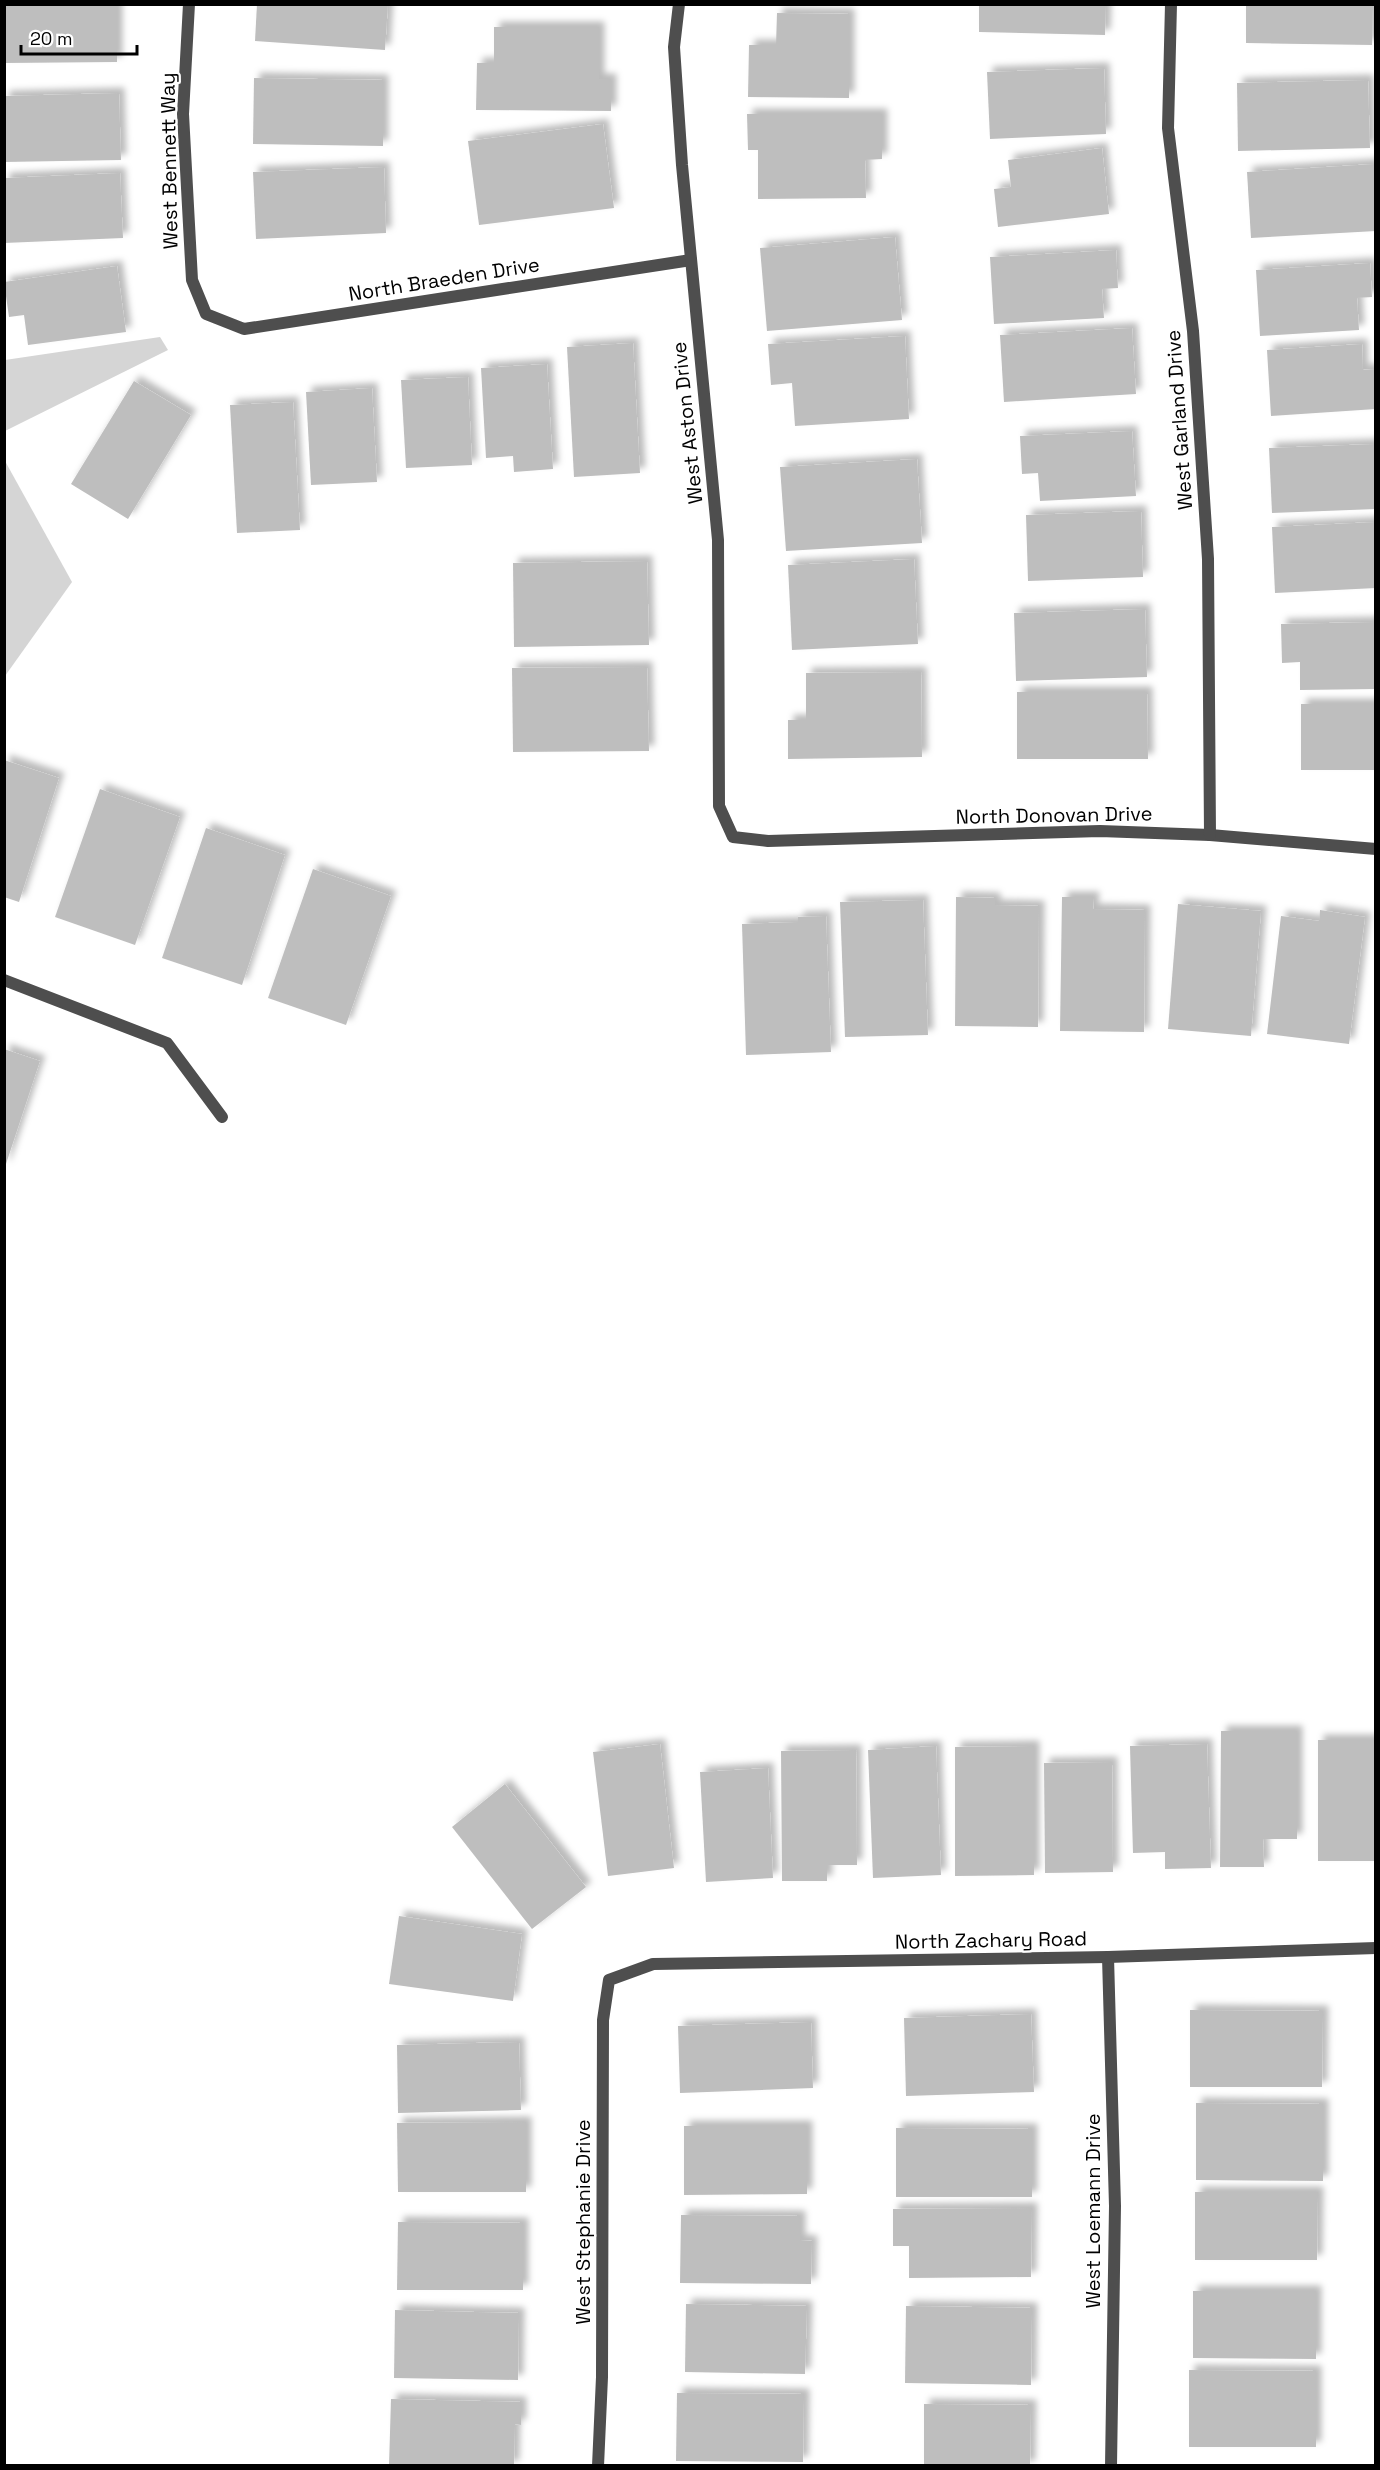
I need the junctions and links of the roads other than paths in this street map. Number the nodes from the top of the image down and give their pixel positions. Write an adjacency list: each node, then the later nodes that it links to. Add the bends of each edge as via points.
1 (189, 4): 5 (street, West Bennett Way, via 183,114 192,280)
2 (679, 4): 4 (street, West Aston Drive, via 674,47)
3 (1171, 4): 6 (street, West Garland Drive, via 1168,128 1193,331 1208,559)
4 (691, 260): 5 (street, North Braeden Drive, via 244,329); 7 (street, West Aston Drive, via 718,540 720,806)
5 (206, 314)
6 (1210, 835): 7 (street, North Donovan Drive, via 1100,831 768,841); 8 (street, North Donovan Drive)
7 (734, 837)
8 (1376, 849)
9 (4, 980): 10 (street, via 167,1043)
10 (222, 1117)
11 (1376, 1948): 12 (street, North Zachary Road)
12 (1108, 1957): 13 (street, North Zachary Road, via 653,1965); 15 (street, West Loemann Drive, via 1115,2206)
13 (609, 1980): 14 (street, West Stephanie Drive, via 603,2020)
14 (598, 2466)
15 (1111, 2466)

